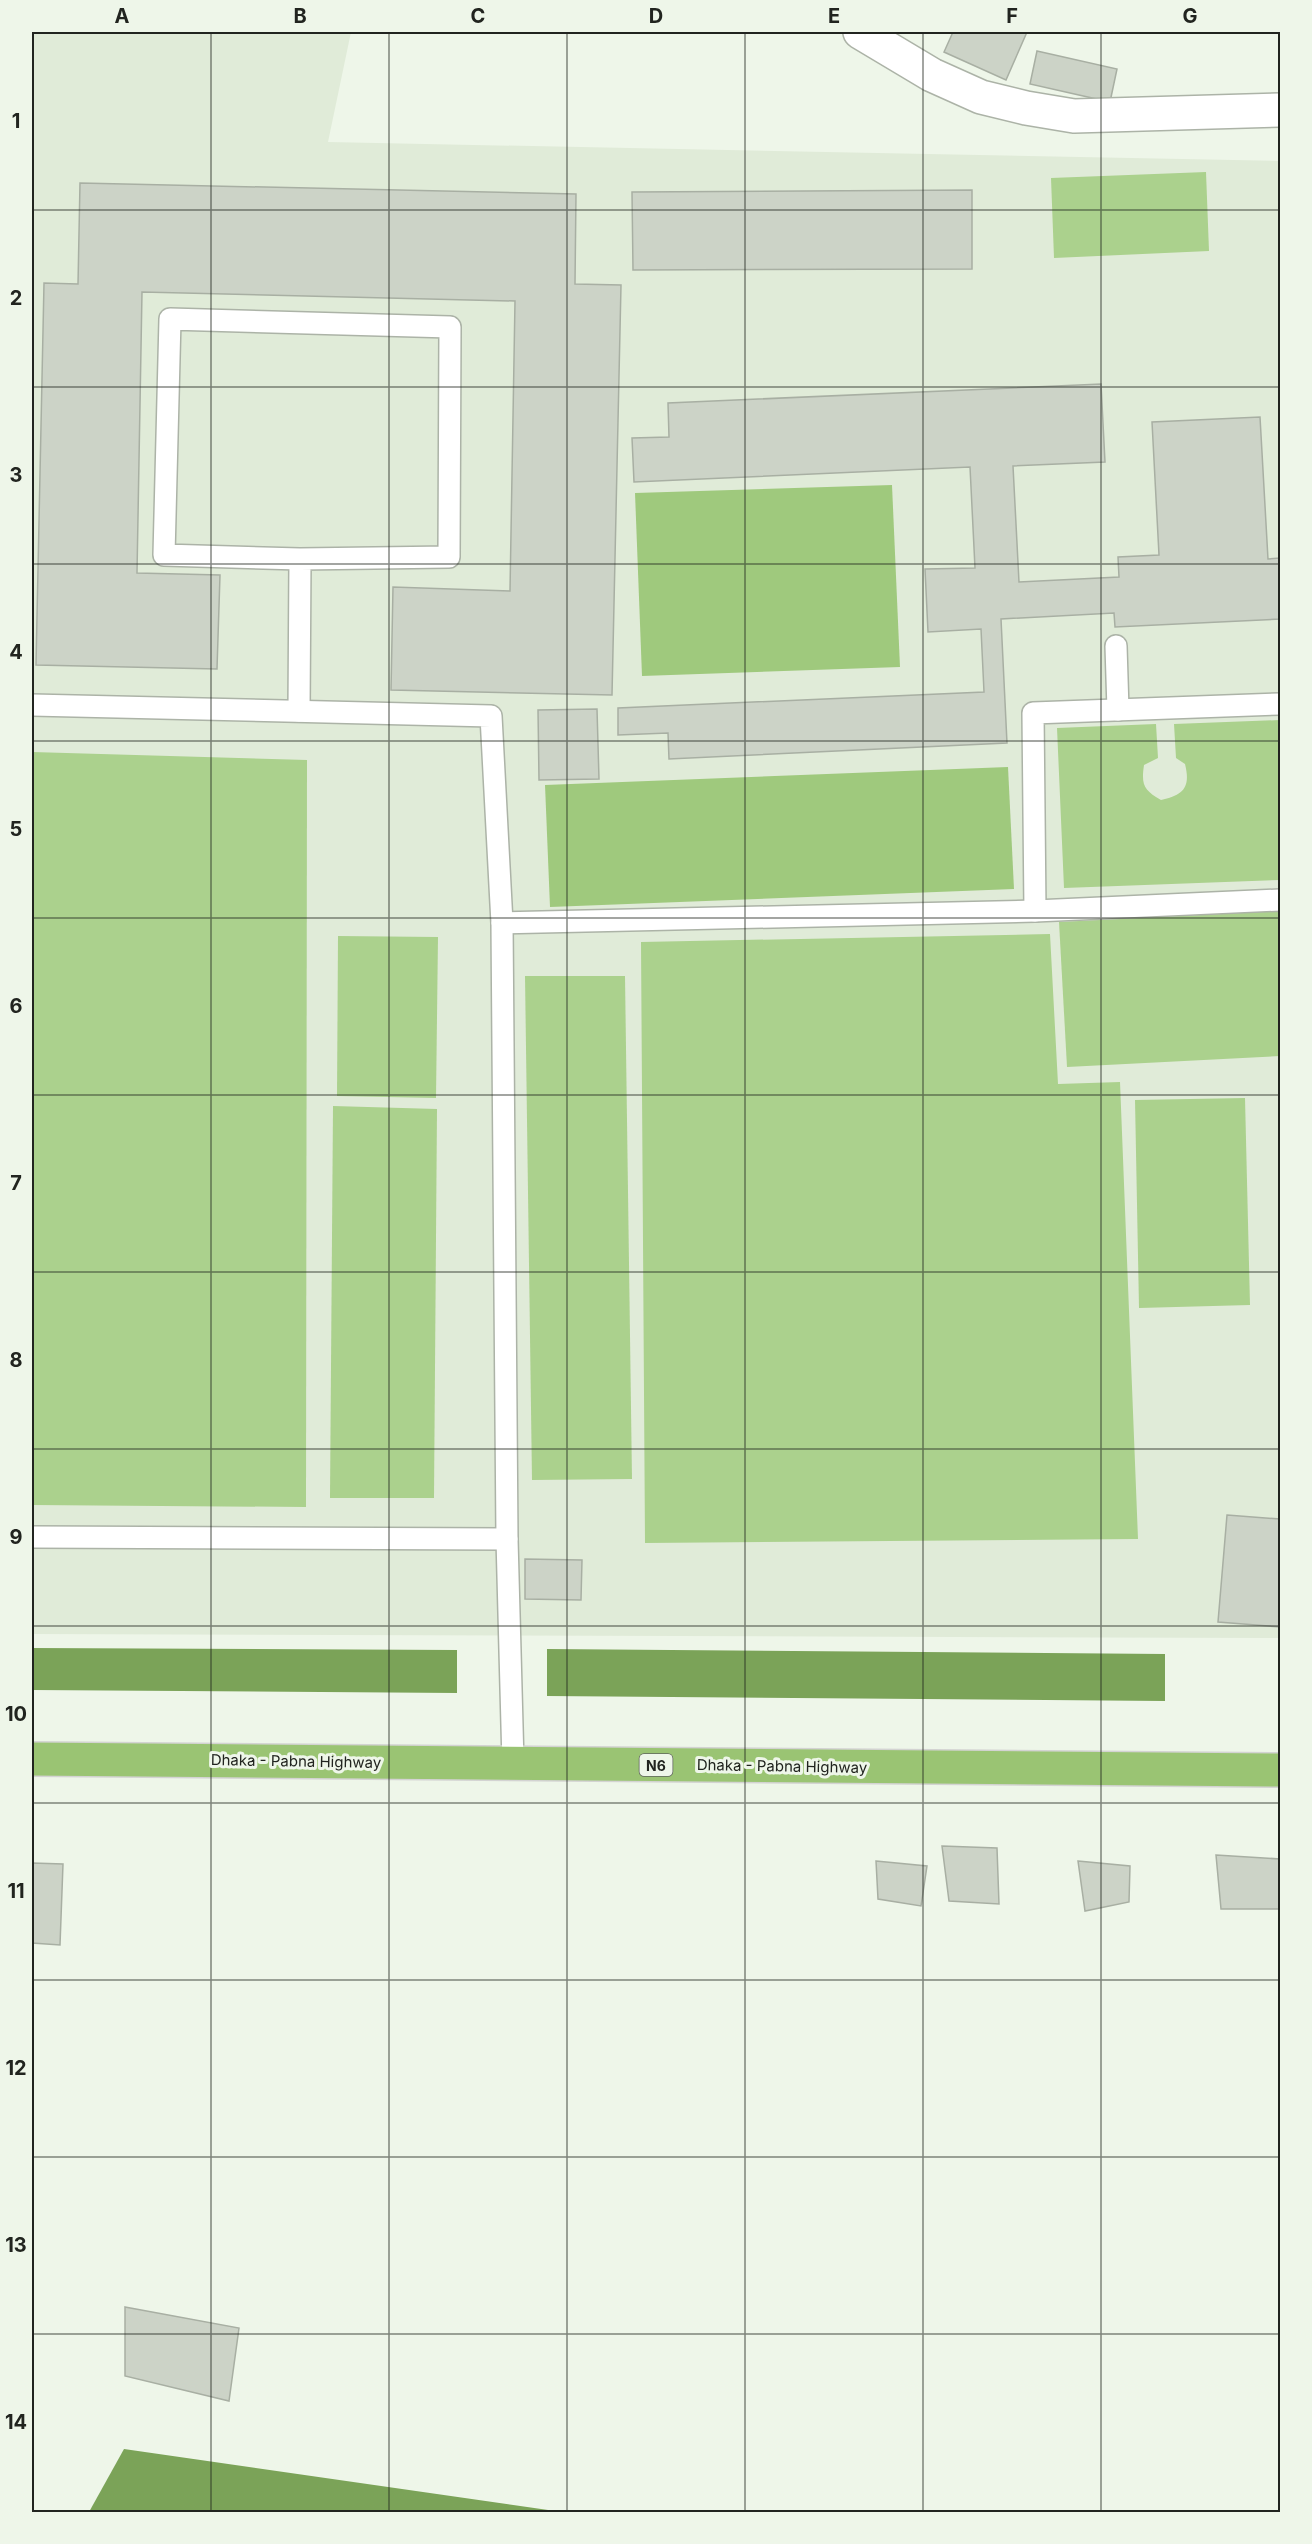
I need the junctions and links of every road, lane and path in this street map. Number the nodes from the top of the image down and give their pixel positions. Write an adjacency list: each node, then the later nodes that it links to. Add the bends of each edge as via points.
1 (860, 32): 2 (street, via 932,75 981,97 1026,108 1074,116)
2 (1281, 110)
3 (300, 559): 3 (lane, via 449,557 450,327 170,319 164,555); 8 (lane)
4 (1116, 646): 7 (lane)
5 (1281, 704): 7 (lane)
6 (32, 705): 8 (lane)
7 (1118, 710): 10 (lane, via 1033,712)
8 (299, 711): 11 (lane, via 491,716)
9 (1281, 900): 10 (lane)
10 (1035, 911): 11 (lane)
11 (502, 923): 13 (lane)
12 (32, 1537): 13 (lane)
13 (507, 1539): 15 (lane)
14 (32, 1759): 15 (highway, Dhaka - Pabna Highway / N6)
15 (513, 1763): 16 (highway, Dhaka - Pabna Highway / N6)
16 (1281, 1770)

